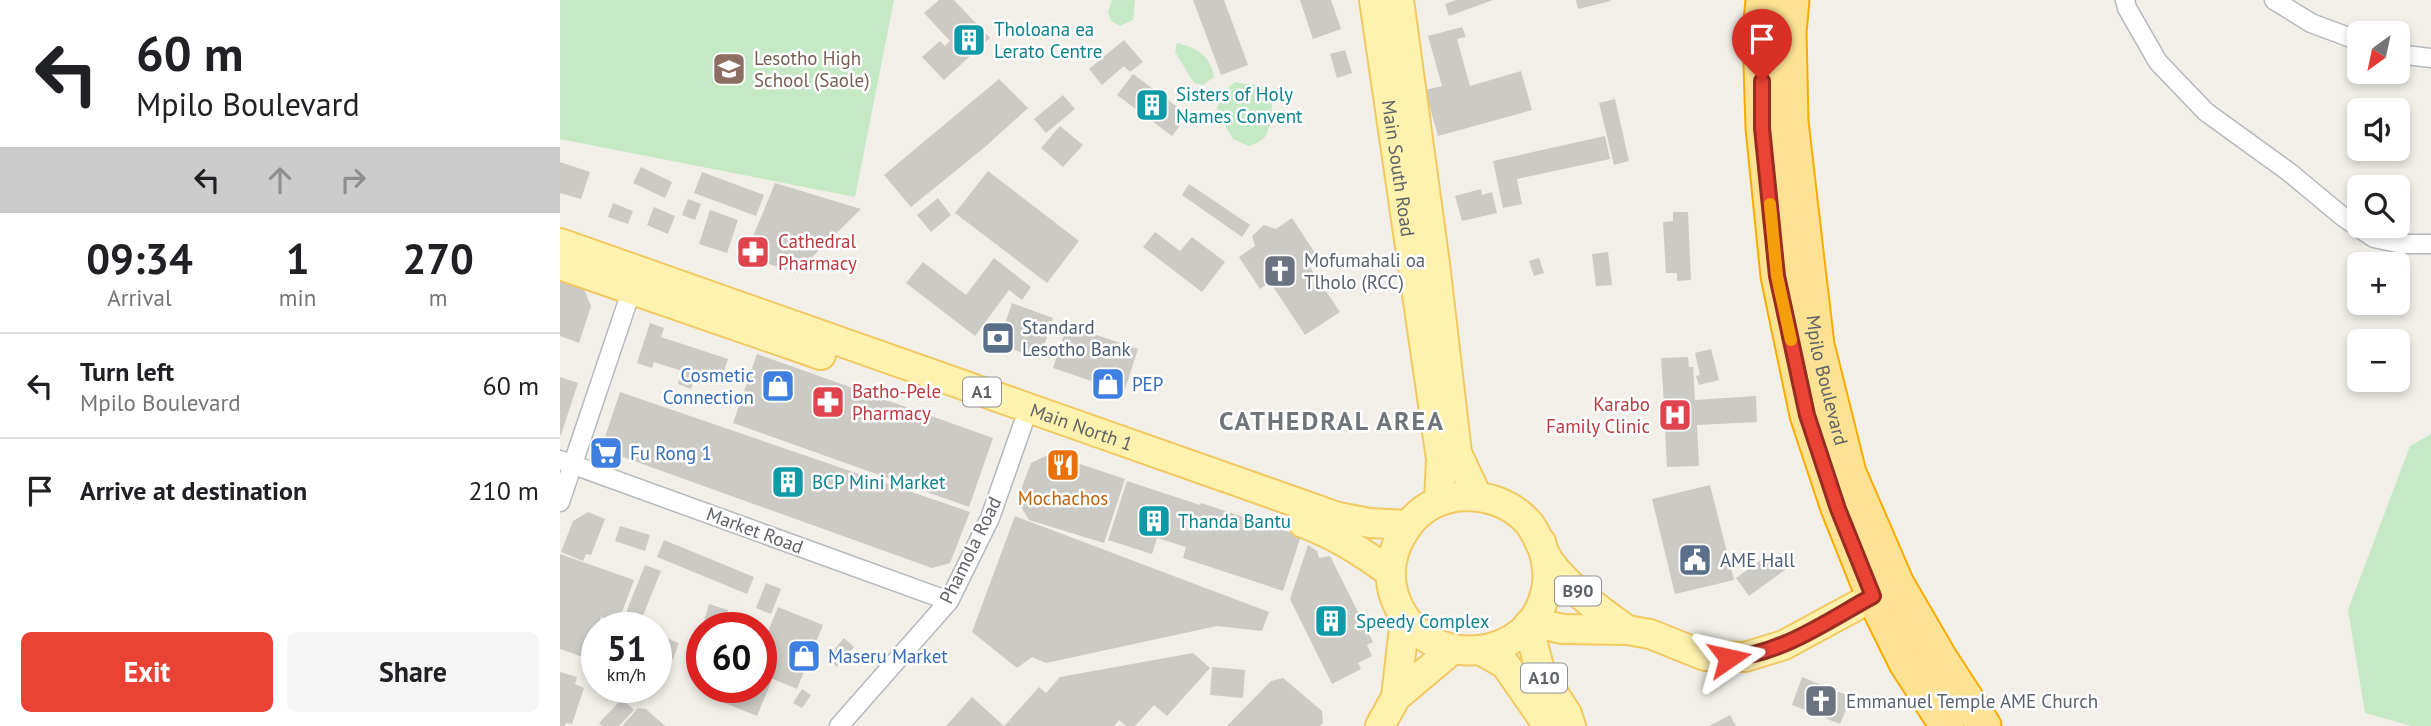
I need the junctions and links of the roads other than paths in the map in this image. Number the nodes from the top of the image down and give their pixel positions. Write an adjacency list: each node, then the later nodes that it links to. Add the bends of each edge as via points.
1 (1374, 0): 17 (main road, Main South Road, via 1441,458)
2 (1399, 0): 16 (main road, Main South Road, via 1457,453)
3 (1763, 0): 22 (highway, Mpilo Boulevard, via 1762,128 1777,276 1807,415 1838,509)
4 (1792, 0): 22 (highway, Mpilo Boulevard, via 1791,122 1817,345)
5 (2125, 0): 11 (street, via 2158,62 2206,112 2374,237)
6 (2274, 0): 7 (street, via 2311,23)
7 (2347, 36)
8 (2410, 55): 9 (street)
9 (2431, 58)
10 (560, 243): 13 (main road, Main North 1 / A1)
11 (2431, 244)
12 (560, 265): 13 (main road, Main North 1 / A1)
13 (635, 281): 14 (main road, Main North 1 / A1); 15 (street); 19 (main road, Main North 1 / A1, via 1338,517)
14 (1023, 424): 21 (main road, Main North 1 / A1, via 1327,531); 23 (street, Phamola Road, via 990,517)
15 (567, 463): 18 (street); 23 (street, Market Road)
16 (1477, 496): 17 (main road); 20 (main road, via 1504,503 1526,520)
17 (1439, 501): 19 (main road)
18 (560, 502)
19 (1407, 525): 21 (main road, via 1398,540)
20 (1541, 542): 25 (main road, via 1547,584); 26 (main road, B90, via 1550,563 1569,583)
21 (1391, 573): 24 (main road)
22 (1885, 590): 26 (main road, B90, via 1784,645 1745,657 1705,656); 33 (highway, Mpilo Boulevard, via 1906,663); 34 (highway, Mpilo Boulevard, via 1940,658)
23 (949, 601): 31 (street, Phamola Road)
24 (1405, 618): 27 (main road, via 1426,638); 29 (main road)
25 (1534, 625): 26 (main road, B90); 28 (main road); 30 (main road, A10, via 1541,674)
26 (1627, 630)
27 (1452, 650): 28 (main road); 29 (main road)
28 (1482, 651): 30 (main road, A10, via 1505,664)
29 (1396, 697): 32 (main road)
30 (1566, 723)
31 (838, 726)
32 (1380, 726)
33 (1947, 726)
34 (1984, 726)

